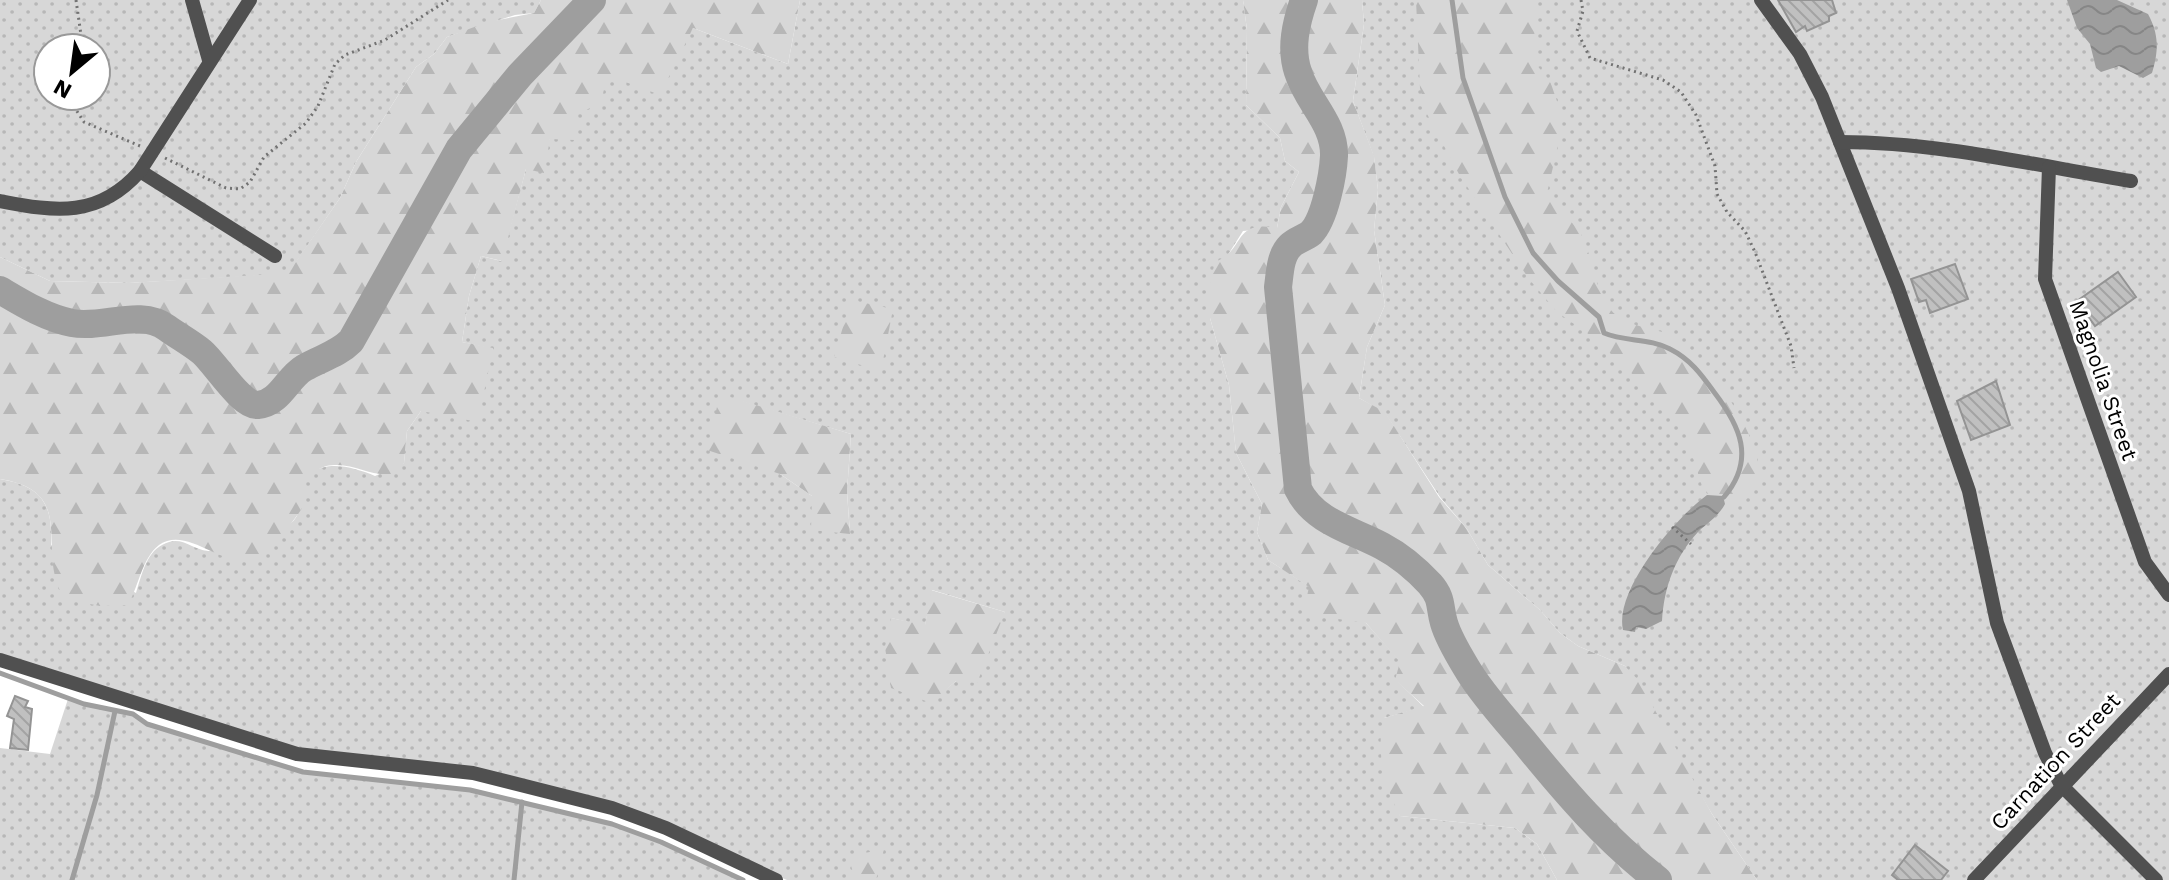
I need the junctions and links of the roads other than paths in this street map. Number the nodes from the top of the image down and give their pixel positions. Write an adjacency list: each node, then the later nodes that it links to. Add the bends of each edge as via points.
1 (192, 0): 4 (street)
2 (250, 0): 4 (street)
3 (1761, 0): 5 (street, via 1800,54)
4 (209, 60): 7 (street)
5 (1840, 142): 6 (street, via 1888,142); 14 (street, via 1964,477 1997,623)
6 (2049, 167): 8 (street); 11 (street, Magnolia Street, via 2045,279 2145,562)
7 (140, 171): 9 (street, via 124,190 72,209); 10 (street)
8 (2131, 181)
9 (0, 201)
10 (275, 256)
11 (2169, 595)
12 (0, 660): 15 (street, via 297,754 473,773 612,808)
13 (2169, 674): 14 (street, Carnation Street)
14 (2061, 785): 16 (street, Carnation Street); 17 (street)
15 (776, 880)
16 (1974, 880)
17 (2156, 880)

